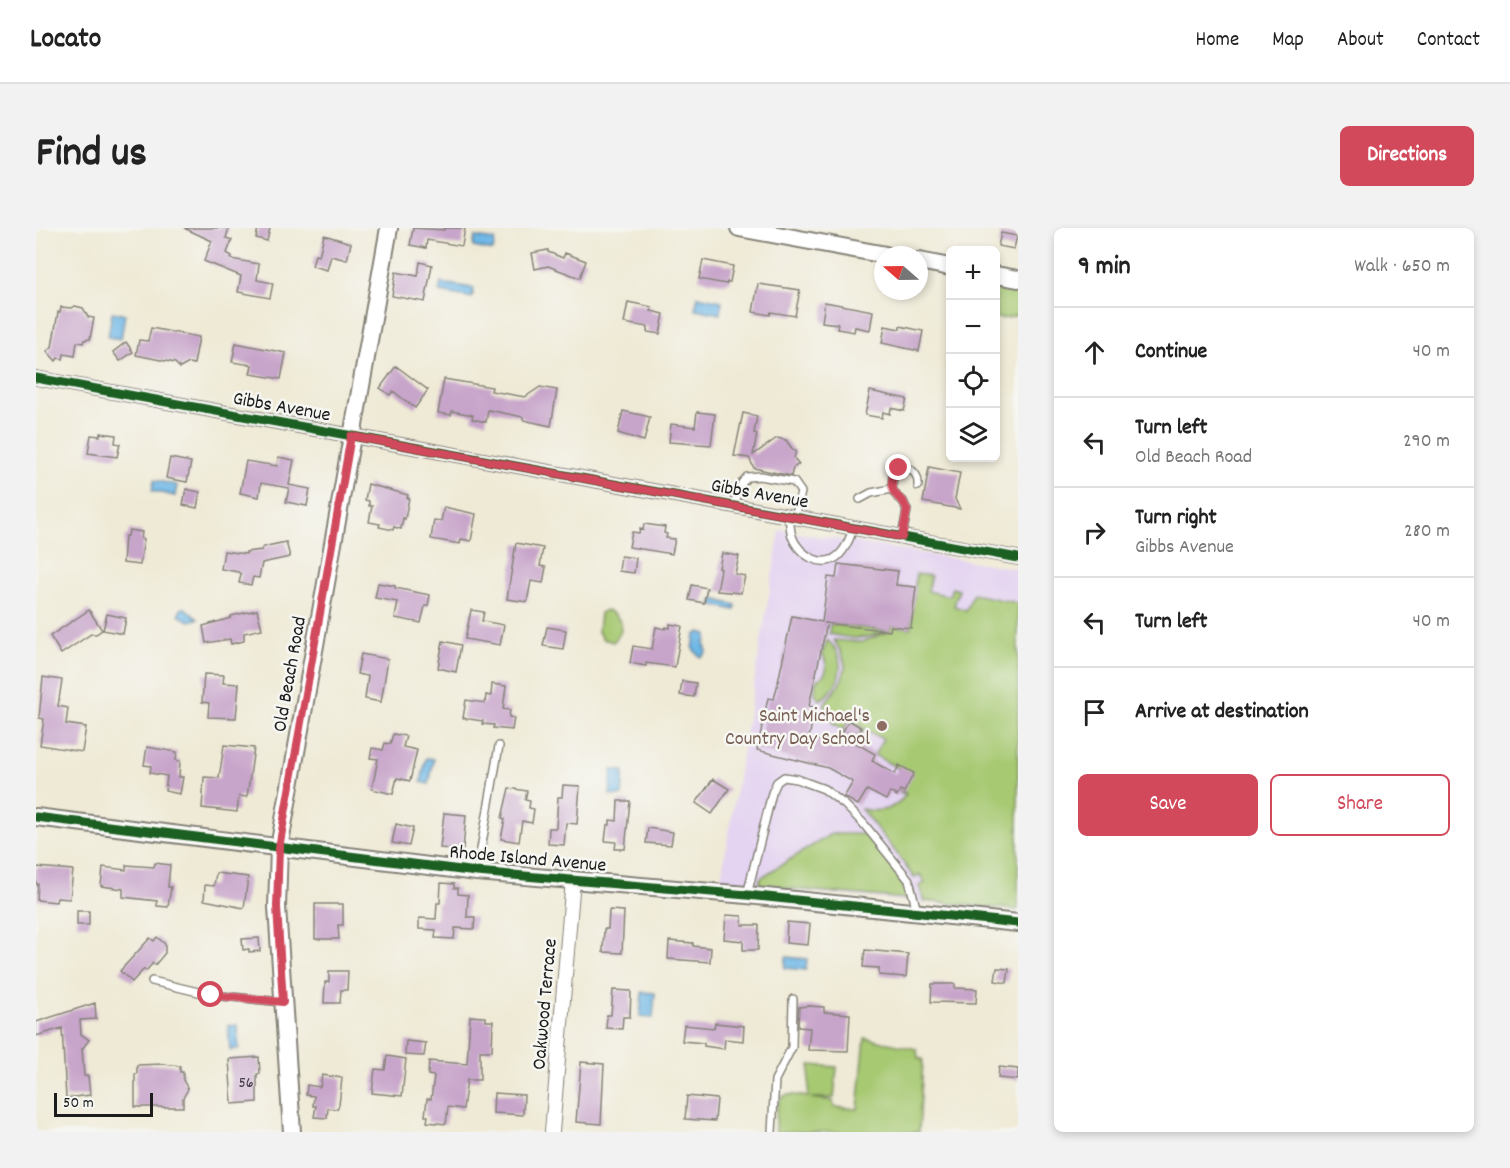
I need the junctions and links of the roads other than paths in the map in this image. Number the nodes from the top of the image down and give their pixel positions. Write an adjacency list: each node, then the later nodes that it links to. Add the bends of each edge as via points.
1 (389, 228): 9 (street, Old Beach Road)
2 (739, 228): 3 (street)
3 (874, 253)
4 (928, 263): 5 (street)
5 (946, 266)
6 (1000, 276): 7 (street)
7 (1018, 279)
8 (36, 378): 9 (street, Gibbs Avenue)
9 (351, 436): 13 (street, Gibbs Avenue); 20 (street, Old Beach Road)
10 (918, 486): 11 (lane, via 919,479 905,467 893,475)
11 (892, 489): 12 (lane); 16 (lane, via 907,510)
12 (860, 499)
13 (733, 507): 14 (street, Gibbs Avenue); 14 (lane, via 747,477 794,482 801,492)
14 (792, 518): 15 (street, Gibbs Avenue); 15 (lane, via 792,537 806,556 816,560 838,556)
15 (853, 529): 16 (street, Gibbs Avenue)
16 (902, 537): 17 (street, Gibbs Avenue)
17 (1018, 558)
18 (499, 746): 21 (lane)
19 (36, 817): 20 (street, Rhode Island Avenue)
20 (279, 848): 21 (street, Rhode Island Avenue); 28 (street, Old Beach Road, via 277,907)
21 (477, 872): 22 (street, Rhode Island Avenue)
22 (573, 879): 23 (street, Rhode Island Avenue); 30 (street, Oakwood Terrace)
23 (747, 895): 24 (street, Rhode Island Avenue); 24 (lane, via 772,794 784,777 824,789 863,823 909,880)
24 (917, 913): 25 (street, Rhode Island Avenue)
25 (1018, 923)
26 (152, 981): 28 (lane, via 211,995)
27 (793, 999): 31 (lane, via 792,1047 776,1080)
28 (283, 1002): 29 (street, Old Beach Road)
29 (292, 1132)
30 (552, 1132)
31 (772, 1132)

